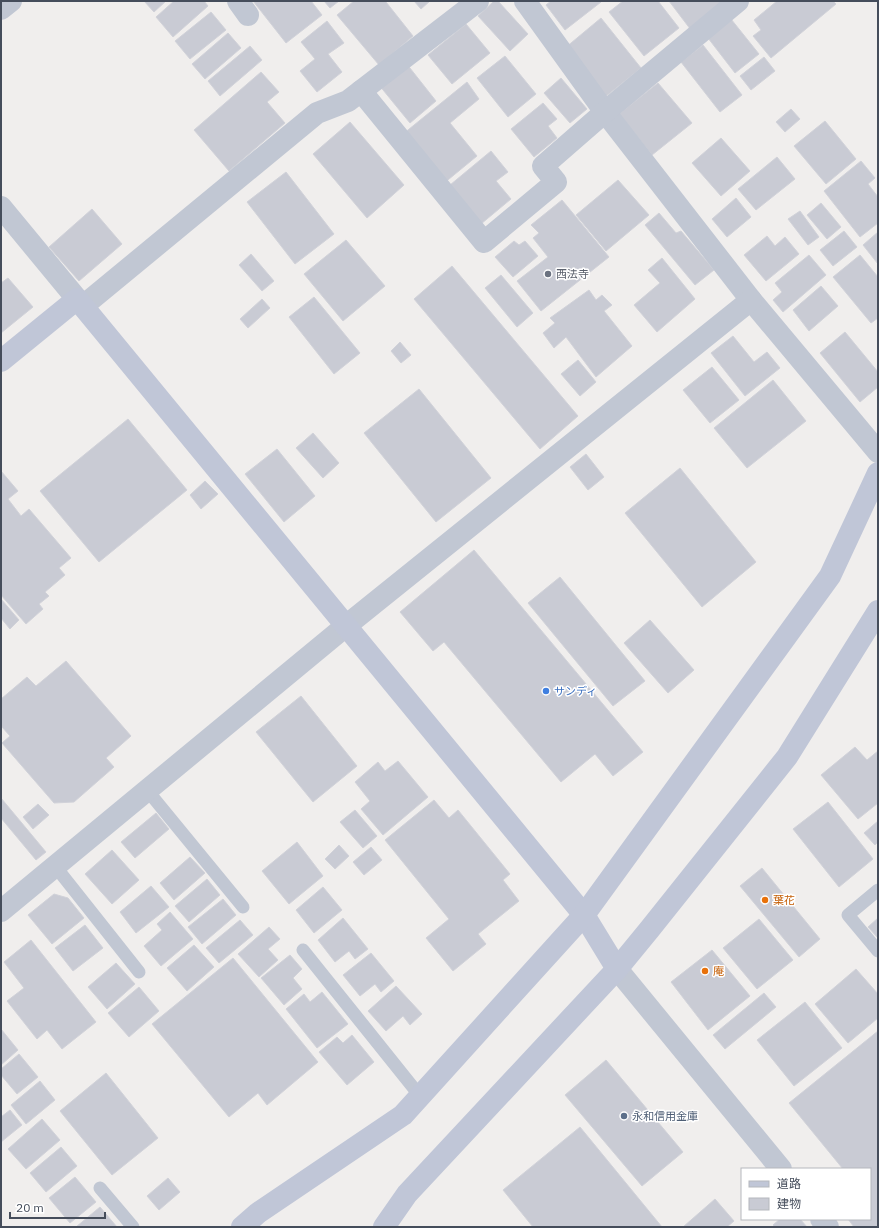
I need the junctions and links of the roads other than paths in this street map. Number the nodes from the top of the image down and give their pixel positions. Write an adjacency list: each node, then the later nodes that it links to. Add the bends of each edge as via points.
1 (11, 1): 5 (street)
2 (478, 1): 6 (street)
3 (525, 1): 7 (street)
4 (738, 1): 7 (street)
5 (1, 9)
6 (361, 91): 7 (street, via 484,242 556,182 543,166); 10 (street, via 348,101 317,113)
7 (604, 112): 9 (street)
8 (1, 207): 10 (street)
9 (751, 300): 12 (street); 15 (street)
10 (80, 302): 11 (street); 15 (street)
11 (1, 361)
12 (878, 452)
13 (878, 473): 21 (street, via 830,576)
14 (878, 611): 24 (street, via 787,757)
15 (347, 625): 16 (street); 21 (street)
16 (147, 790): 17 (street); 19 (lane)
17 (55, 866): 20 (street); 25 (lane)
18 (878, 890): 23 (lane, via 848,915)
19 (243, 907)
20 (1, 911)
21 (584, 915): 24 (street); 26 (street)
22 (303, 950): 26 (lane)
23 (878, 951)
24 (617, 969): 27 (street); 31 (street, via 407,1194)
25 (139, 972)
26 (420, 1096): 30 (street, via 403,1115 258,1213)
27 (780, 1168)
28 (100, 1188): 29 (lane)
29 (133, 1227)
30 (242, 1227)
31 (384, 1227)

